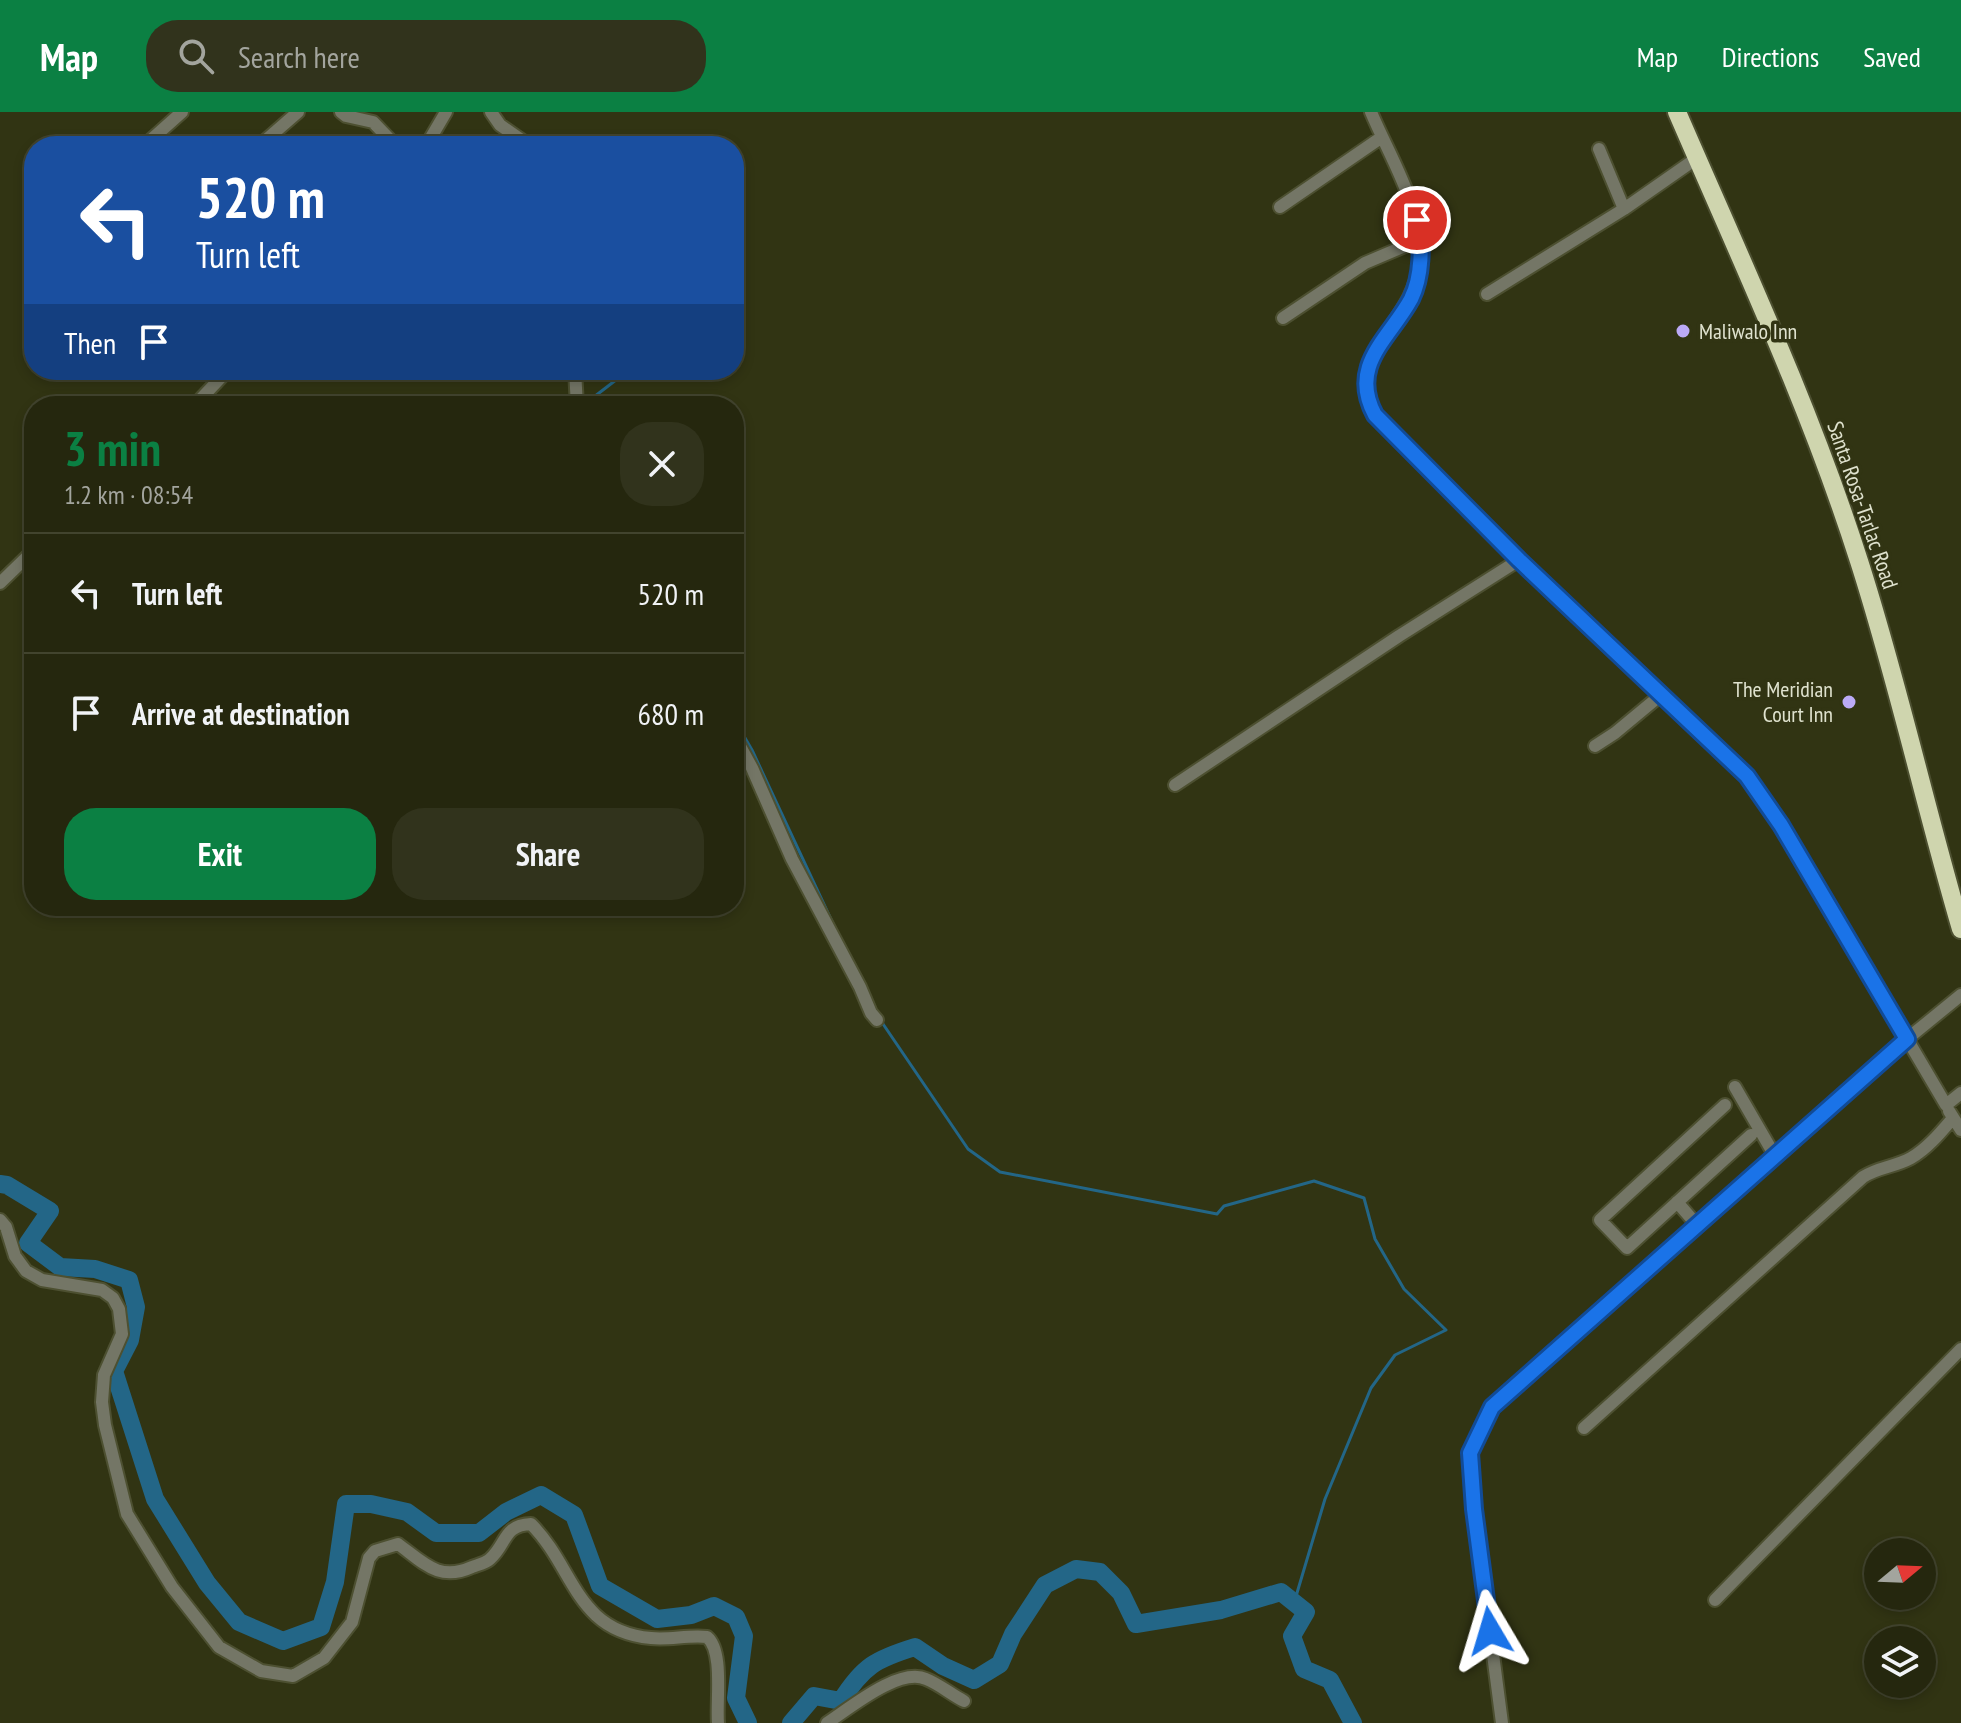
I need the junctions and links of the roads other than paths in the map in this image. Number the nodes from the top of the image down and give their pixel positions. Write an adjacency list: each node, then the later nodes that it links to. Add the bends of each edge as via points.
1 (182, 112): 8 (street)
2 (298, 112): 9 (street)
3 (341, 112): 10 (street, via 373,122)
4 (446, 112): 11 (street)
5 (491, 112): 12 (street)
6 (1371, 112): 13 (street)
7 (1677, 112): 15 (highway, Santa Rosa-Tarlac Road)
8 (155, 136)
9 (270, 136)
10 (386, 136)
11 (432, 136)
12 (516, 136)
13 (1382, 137): 16 (street); 18 (street, via 1414,212)
14 (1599, 149): 17 (street)
15 (1697, 158): 17 (street); 32 (highway, Santa Rosa-Tarlac Road, via 1803,405 1846,521)
16 (1280, 207)
17 (1624, 209): 19 (street)
18 (1419, 240): 20 (street, via 1365,263); 24 (street, via 1419,272 1411,299 1369,366 1369,401 1383,425)
19 (1487, 294)
20 (1283, 318)
21 (219, 380): 22 (street)
22 (203, 396)
23 (24, 560): 25 (street)
24 (1519, 560): 26 (street); 29 (street)
25 (0, 583)
26 (1662, 694): 27 (street); 35 (street, via 1747,776 1772,810)
27 (1595, 746)
28 (744, 753): 30 (street)
29 (1175, 785)
30 (808, 889): 31 (street); 34 (street)
31 (796, 896)
32 (1961, 926)
33 (1961, 995): 35 (street)
34 (877, 1020)
35 (1907, 1039): 39 (street); 43 (street)
36 (1735, 1087): 43 (street)
37 (1961, 1093): 39 (street)
38 (1725, 1105): 44 (street, via 1600,1220 1627,1248)
39 (1946, 1105): 40 (street)
40 (1953, 1118): 41 (street); 48 (street, via 1910,1159 1863,1177)
41 (1961, 1130)
42 (1751, 1135): 44 (street)
43 (1775, 1156): 46 (street)
44 (1677, 1202): 46 (street)
45 (0, 1220): 51 (street, via 26,1271 42,1280 102,1290 119,1309 122,1334 104,1375 102,1402 127,1514 172,1587 219,1647 261,1671 293,1676 324,1658 352,1622 375,1551 398,1544 433,1570 448,1574 489,1560 509,1531 531,1524 577,1593 617,1631 652,1638 707,1637 714,1643)
46 (1697, 1225): 53 (street, via 1492,1407 1470,1453)
47 (1961, 1349): 49 (street)
48 (1584, 1428)
49 (1715, 1600)
50 (964, 1701): 52 (street, via 911,1675 894,1680)
51 (718, 1723)
52 (827, 1723)
53 (1502, 1723)

